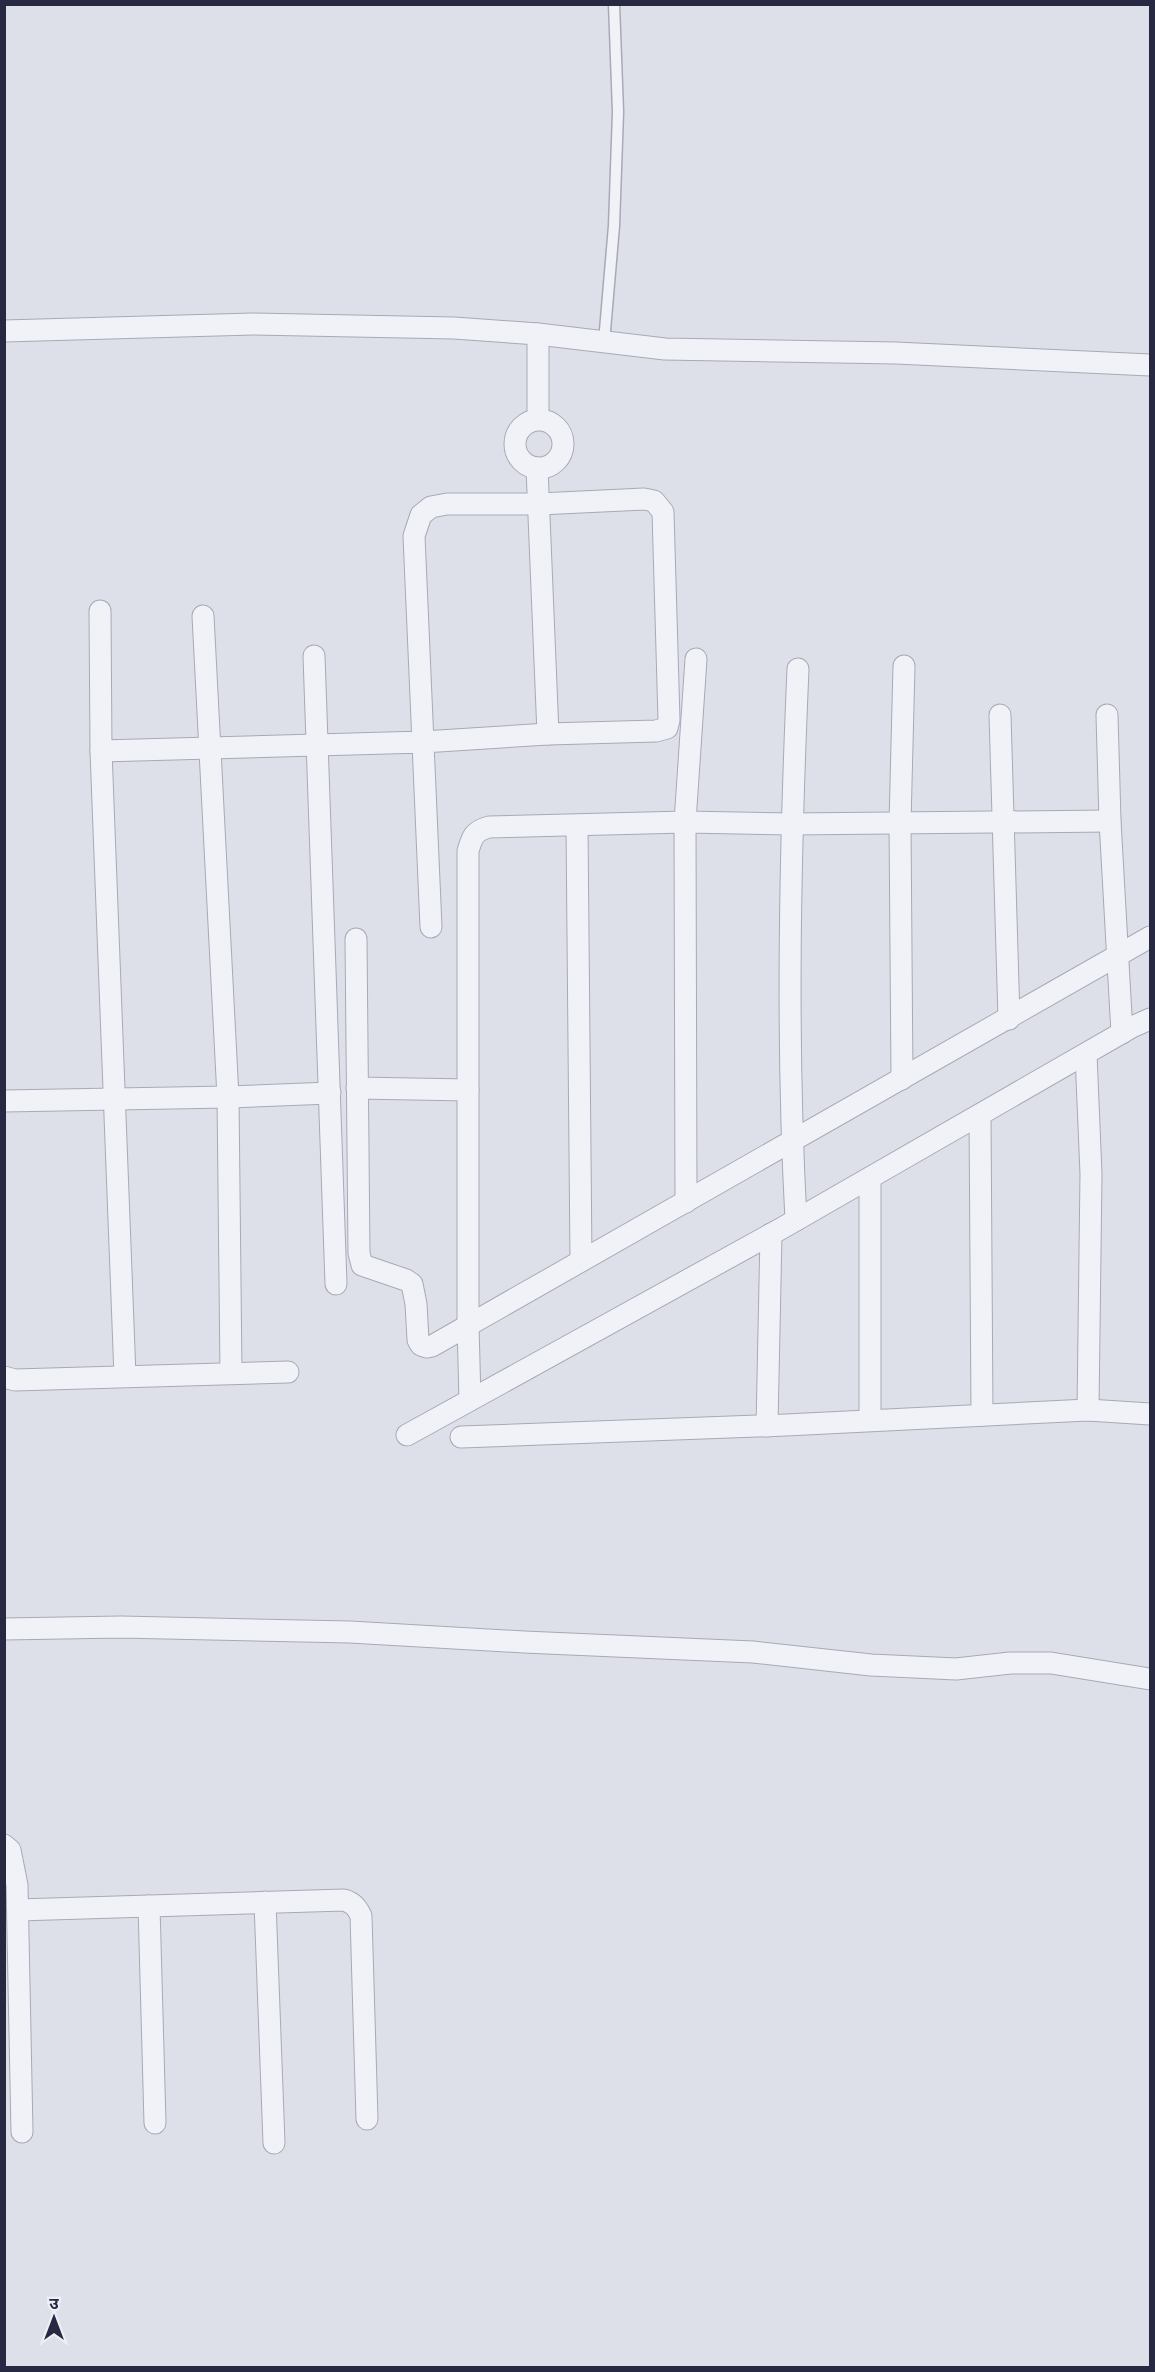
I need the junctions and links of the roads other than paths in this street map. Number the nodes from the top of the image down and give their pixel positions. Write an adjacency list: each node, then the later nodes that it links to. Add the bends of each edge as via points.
1 (614, 4): 4 (lane, via 618,123)
2 (4, 331): 3 (street, via 253,324 454,328)
3 (538, 334): 4 (street); 6 (street)
4 (604, 342): 5 (street, via 665,350 896,353)
5 (1150, 365)
6 (538, 419): 7 (street, via 523,425 515,440 518,456); 7 (street, via 554,424 560,431 563,448 554,463)
7 (537, 468): 8 (street)
8 (539, 504): 17 (street); 17 (street, via 644,499 654,501 663,512 667,728); 18 (street, via 447,504 431,507 421,515 414,536)
9 (100, 611): 21 (street)
10 (203, 616): 20 (street)
11 (314, 656): 19 (street)
12 (696, 658): 23 (street)
13 (904, 666): 25 (street)
14 (798, 669): 26 (street)
15 (1000, 715): 24 (street)
16 (1107, 715): 22 (street)
17 (548, 734): 18 (street)
18 (423, 742): 19 (street); 28 (street)
19 (318, 746): 20 (street); 39 (street)
20 (211, 749): 21 (street); 40 (street)
21 (101, 751): 41 (street)
22 (1110, 821): 24 (street); 31 (street)
23 (685, 822): 26 (street); 27 (street); 46 (street)
24 (1002, 822): 25 (street); 32 (street)
25 (900, 823): 26 (street); 36 (street)
26 (791, 824): 44 (street)
27 (577, 826): 38 (street, via 489,826 472,836 468,851); 49 (street)
28 (431, 927)
29 (1150, 937): 31 (street)
30 (356, 939): 37 (street)
31 (1117, 957): 32 (street); 34 (street)
32 (1009, 1019): 36 (street)
33 (1150, 1019): 34 (street)
34 (1122, 1033): 35 (street)
35 (1086, 1054): 43 (street); 57 (street, via 1091,1174)
36 (902, 1079): 44 (street)
37 (357, 1088): 38 (street); 51 (street, via 362,1265 412,1284 421,1345 432,1346)
38 (468, 1090): 51 (street)
39 (330, 1093): 40 (street); 50 (street)
40 (228, 1097): 41 (street); 53 (street)
41 (114, 1100): 42 (street); 54 (street)
42 (4, 1101)
43 (980, 1115): 45 (street); 58 (street)
44 (792, 1141): 46 (street); 47 (street)
45 (870, 1178): 47 (street); 60 (street)
46 (686, 1202): 49 (street)
47 (796, 1220): 48 (street)
48 (771, 1234): 56 (street); 61 (street)
49 (581, 1261): 51 (street)
50 (336, 1284)
51 (468, 1325): 56 (street)
52 (288, 1372): 53 (street)
53 (231, 1373): 54 (street)
54 (125, 1376): 55 (street, via 15,1380)
55 (4, 1377)
56 (470, 1400): 62 (street)
57 (1088, 1410): 58 (street); 59 (street)
58 (982, 1414): 60 (street)
59 (1150, 1414)
60 (870, 1419): 61 (street)
61 (767, 1426): 63 (street)
62 (407, 1435)
63 (461, 1437)
64 (4, 1629): 65 (street, via 121,1627 350,1632 753,1652 871,1665 956,1669 1051,1663)
65 (1150, 1679)
66 (4, 1845): 69 (street, via 10,1850 16,1872)
67 (265, 1902): 68 (street); 70 (street, via 344,1900 357,1907 361,1916); 73 (street)
68 (149, 1906): 69 (street); 71 (street)
69 (18, 1910): 72 (street)
70 (366, 2119)
71 (155, 2123)
72 (22, 2132)
73 (274, 2143)

